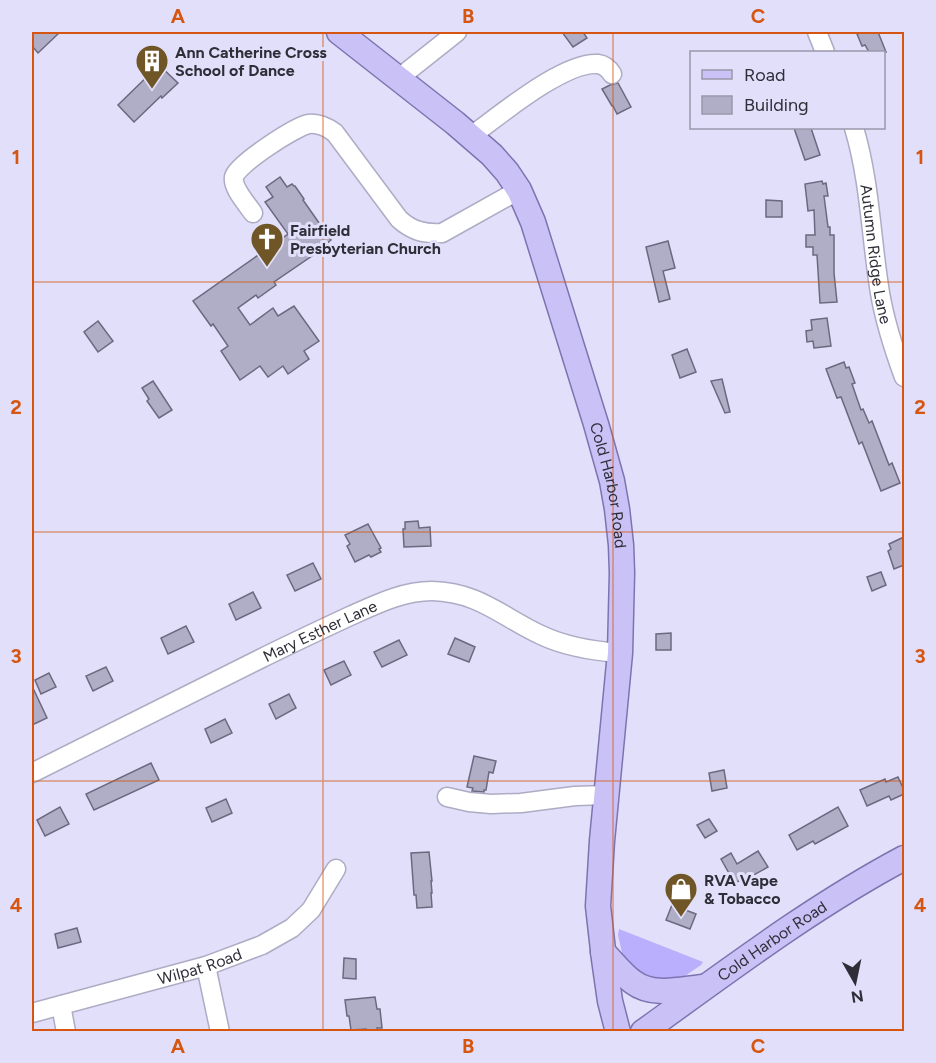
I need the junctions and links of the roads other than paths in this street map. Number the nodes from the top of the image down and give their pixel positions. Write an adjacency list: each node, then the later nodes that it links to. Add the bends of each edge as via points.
1 (339, 32): 6 (main road, Cold Harbor Road)
2 (457, 32): 6 (street)
3 (817, 32): 4 (street)
4 (825, 51)
5 (612, 74): 8 (street, via 599,64 571,70)
6 (399, 78): 8 (main road, Cold Harbor Road)
7 (854, 129): 11 (street, Autumn Ridge Lane, via 862,156 880,294)
8 (471, 136): 9 (main road, Cold Harbor Road, via 492,154)
9 (519, 190): 10 (street, via 442,232 419,232 399,219 335,133 320,124 310,124 278,140 235,172 234,185); 12 (main road, Cold Harbor Road, via 533,222 612,481 621,545)
10 (253, 213)
11 (904, 377)
12 (620, 653): 13 (street, Mary Esther Lane, via 550,639 475,599 432,591 413,593 390,598 321,629); 14 (main road, Cold Harbor Road)
13 (32, 773)
14 (607, 795): 15 (street, via 491,804); 18 (main road, Cold Harbor Road, via 598,906)
15 (447, 797)
16 (904, 858): 20 (main road, Cold Harbor Road, via 831,901)
17 (336, 869): 19 (street, Wilpat Road, via 311,910 292,928 262,945)
18 (603, 952): 20 (main road, via 632,982 647,989 668,991); 25 (main road, Cold Harbor Road)
19 (206, 966): 21 (street, Wilpat Road); 24 (street)
20 (707, 986): 26 (main road, Cold Harbor Road)
21 (61, 1005): 22 (street, Wilpat Road); 23 (street)
22 (32, 1012)
23 (66, 1032)
24 (220, 1032)
25 (618, 1032)
26 (643, 1032)

